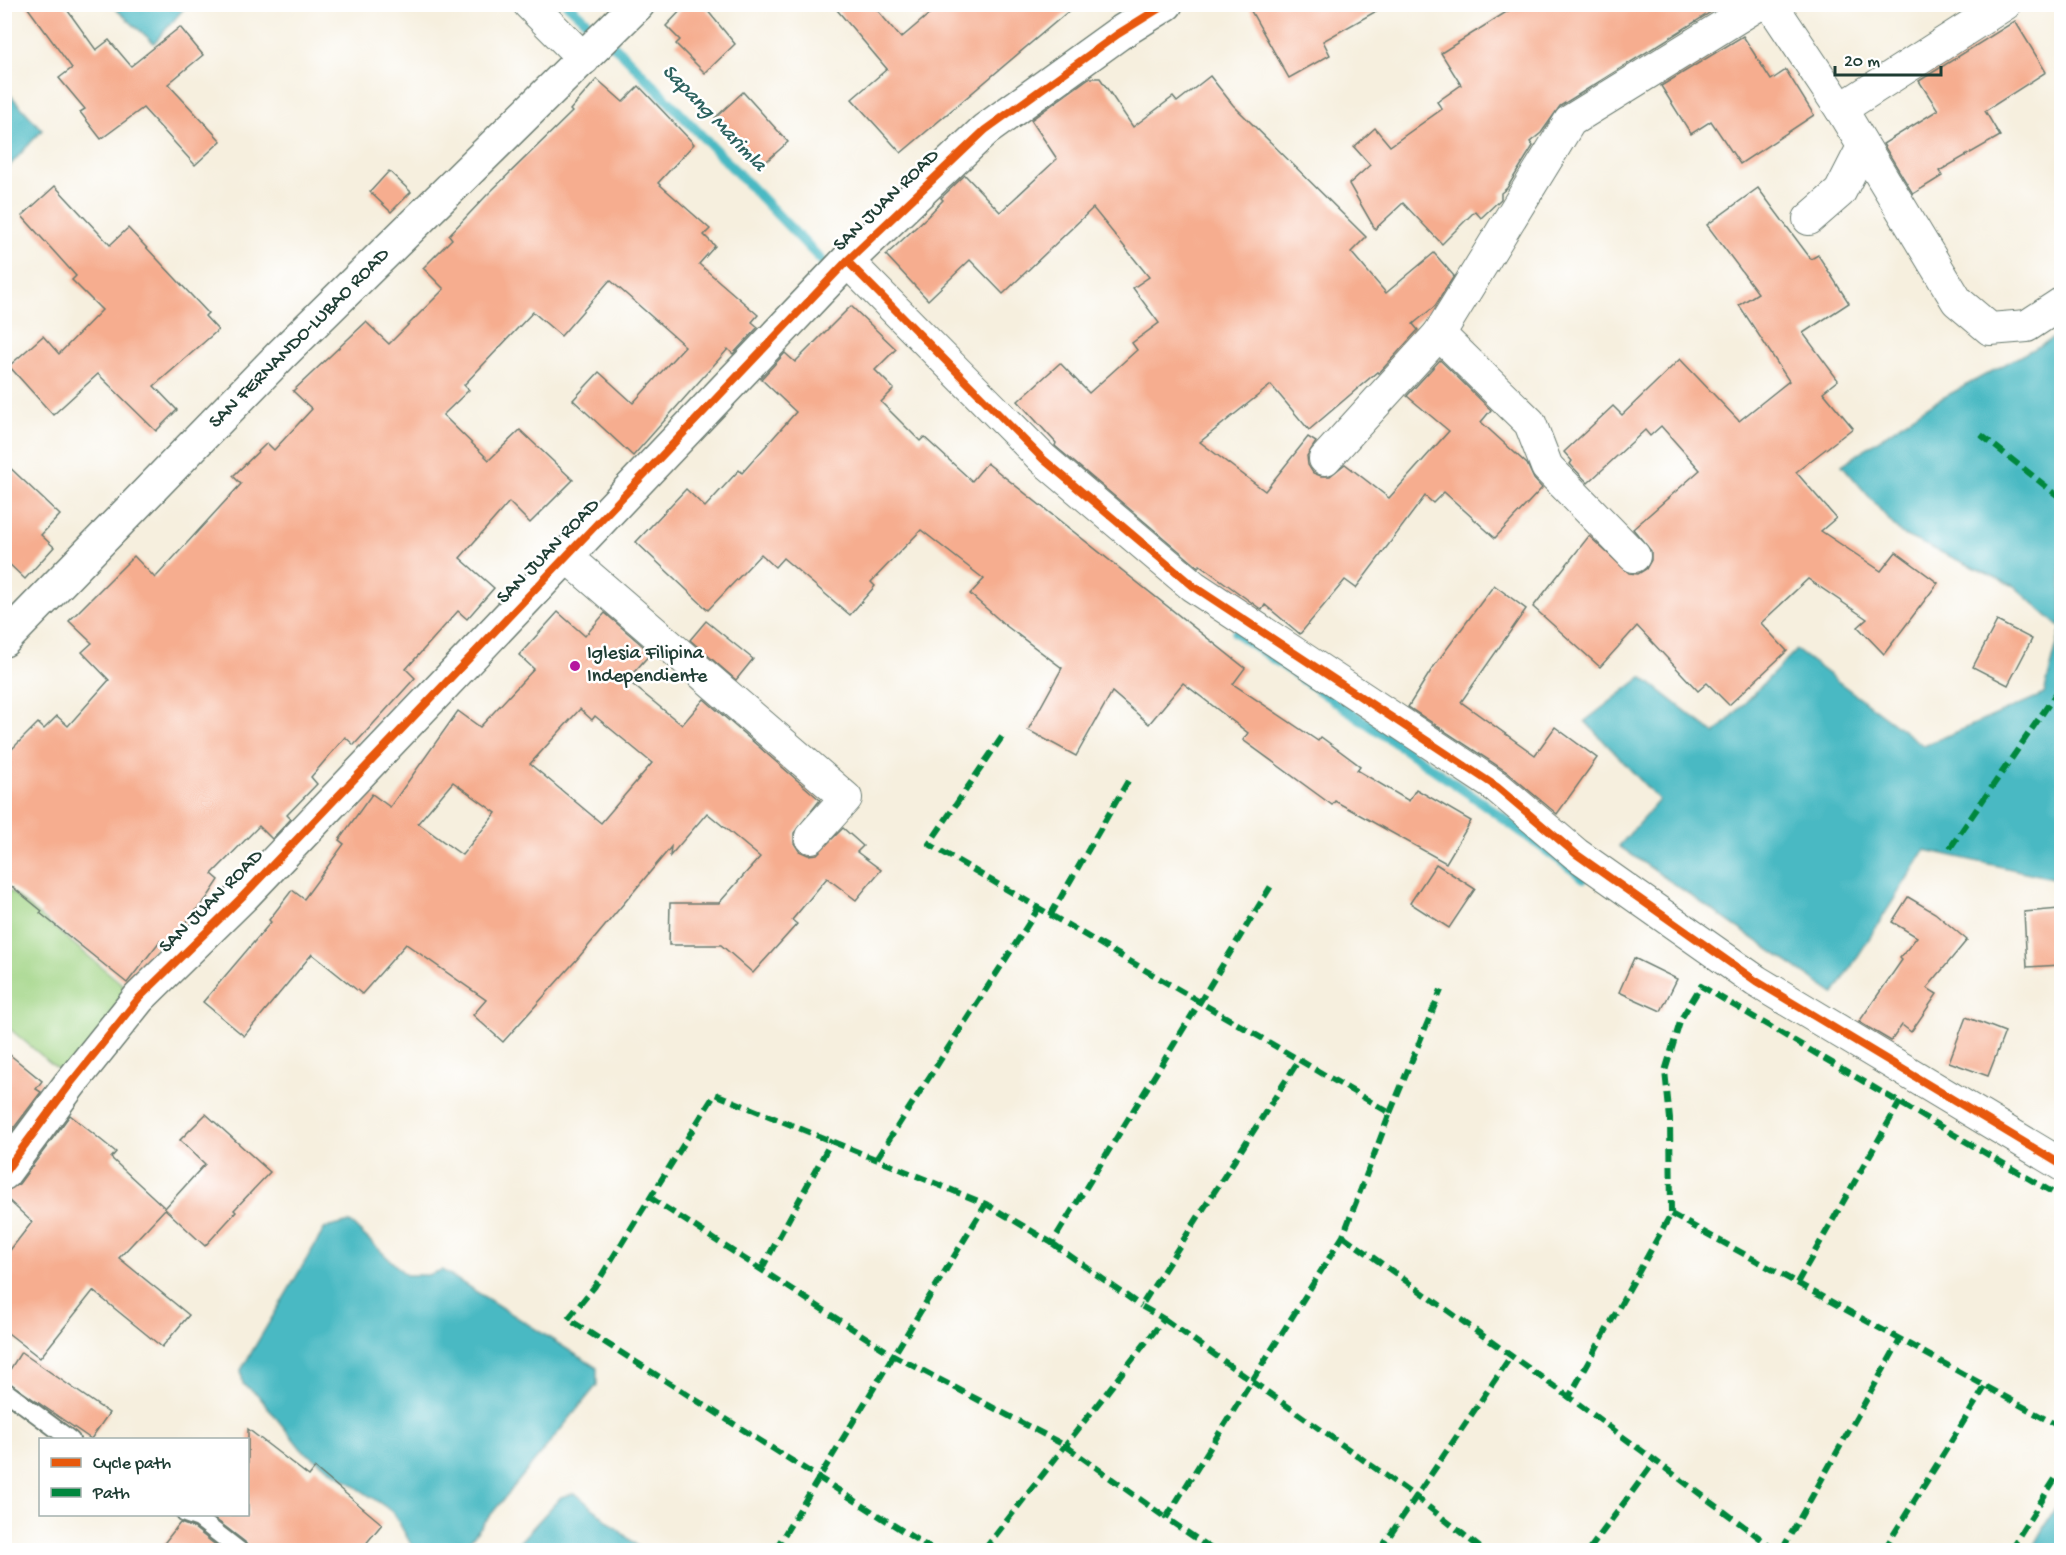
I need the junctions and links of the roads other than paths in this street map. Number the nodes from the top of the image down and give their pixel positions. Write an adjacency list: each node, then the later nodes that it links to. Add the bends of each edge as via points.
1 (529, 4): 7 (street)
2 (1166, 4): 11 (street, SAN JUAN ROAD, via 985,130)
3 (1759, 4): 13 (street, via 1570,121)
4 (1771, 4): 8 (street)
5 (2005, 4): 8 (street)
6 (632, 11): 7 (street, SAN FERNANDO-LUBAO ROAD)
7 (592, 51): 17 (street, SAN FERNANDO-LUBAO ROAD, via 281,355)
8 (1841, 110): 9 (street)
9 (1863, 147): 10 (street, via 1840,192); 12 (street, via 1956,301 1990,329 2027,326)
10 (1809, 219)
11 (847, 261): 16 (street, SAN JUAN ROAD); 19 (street, via 1042,459 1192,586 1497,787 1576,854 1756,981)
12 (2061, 303)
13 (1439, 334): 14 (street); 15 (street, via 1530,423 1547,467)
14 (1325, 459)
15 (1634, 555)
16 (567, 557): 18 (street, via 846,798); 20 (street, SAN JUAN ROAD, via 243,896 139,998)
17 (4, 640)
18 (811, 837)
19 (2061, 1165)
20 (4, 1173)
21 (4, 1390): 22 (lane)
22 (68, 1438)
23 (190, 1516): 24 (lane, via 199,1518)
24 (239, 1551)

